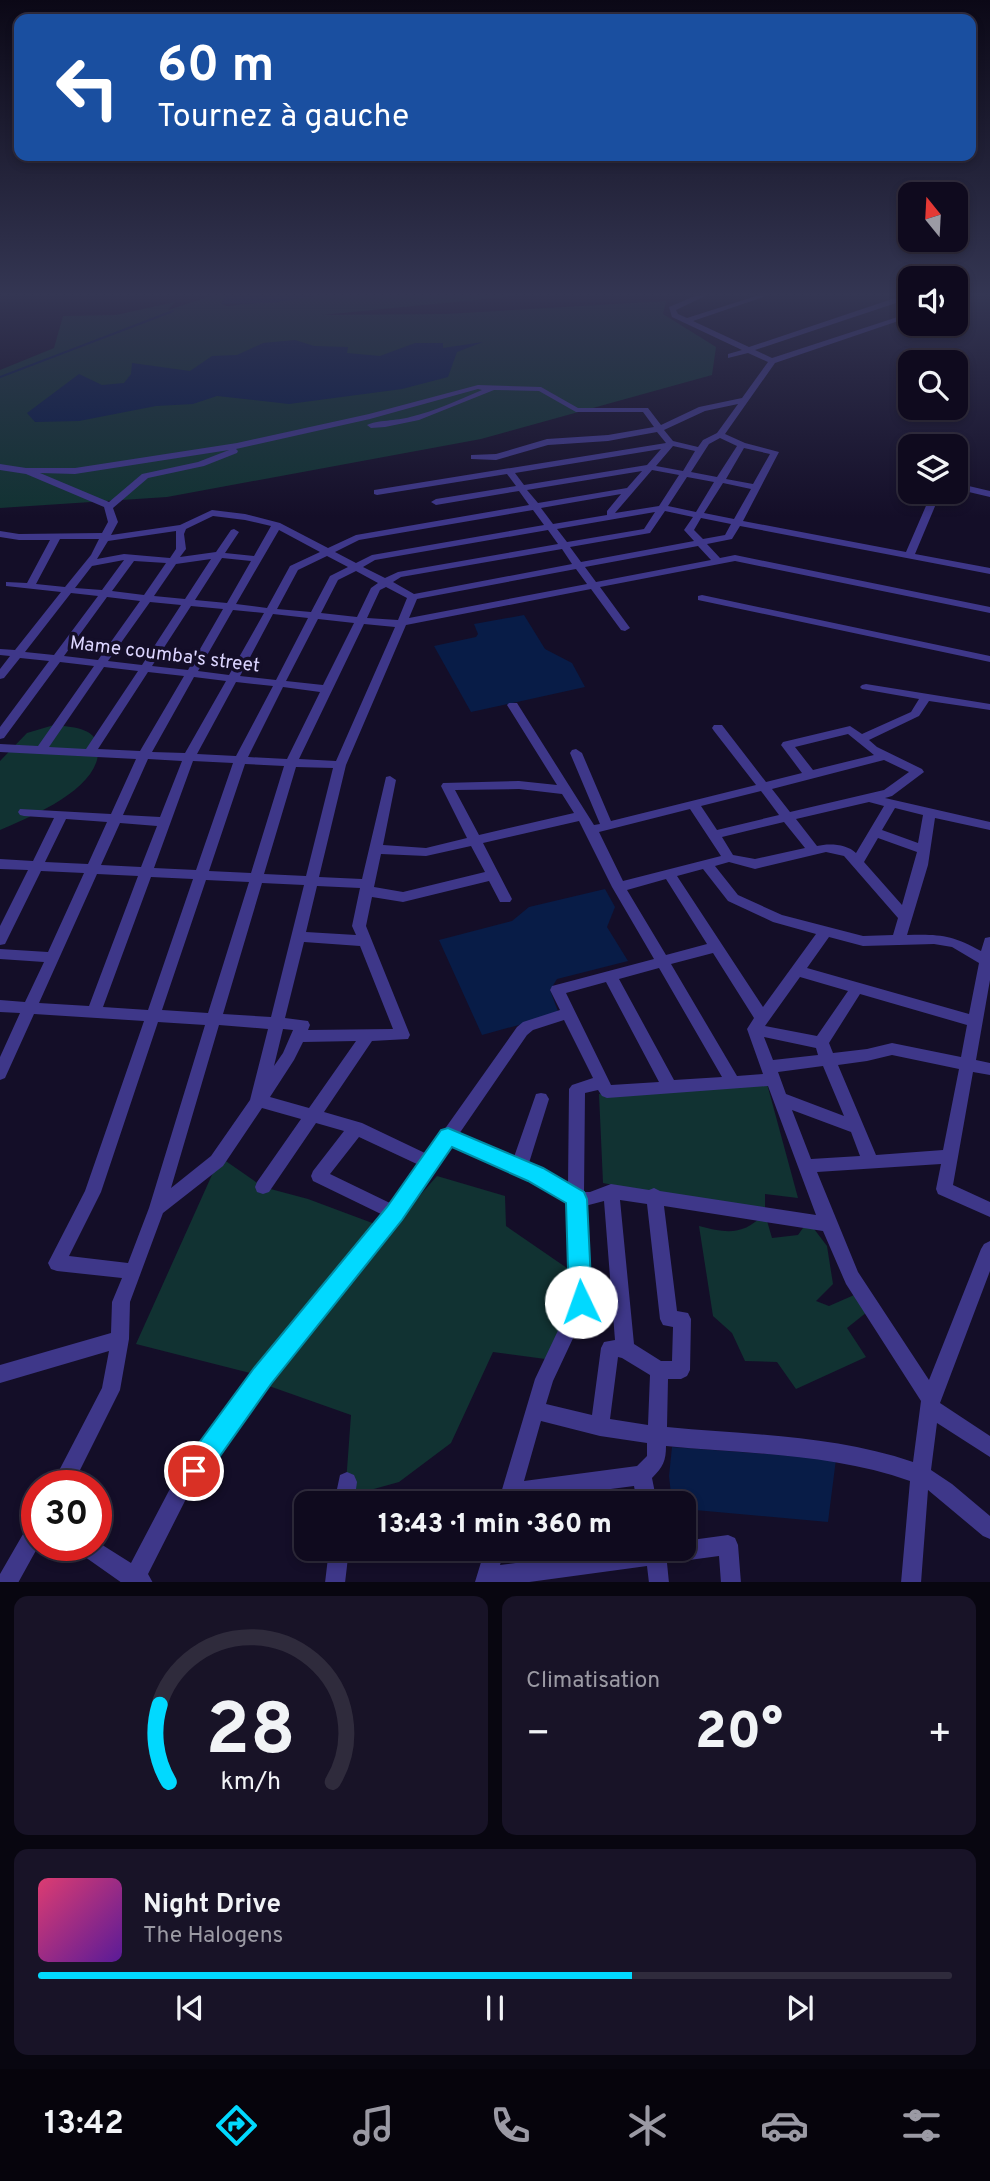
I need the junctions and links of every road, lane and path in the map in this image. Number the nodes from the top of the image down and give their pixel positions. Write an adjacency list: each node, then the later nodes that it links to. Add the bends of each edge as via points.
1 (765, 370): 3 (street)
2 (494, 387): 4 (street, via 403,423); 5 (street, via 544,390 576,410 645,410); 7 (street, via 468,389)
3 (743, 400): 5 (street, via 702,409); 6 (street)
4 (371, 425)
5 (659, 429): 8 (street); 11 (street, via 547,442 496,457)
6 (720, 435): 9 (street); 10 (street)
7 (254, 443): 14 (street, via 75,471); 27 (street, via 201,464 145,476)
8 (669, 444): 10 (street); 13 (street); 15 (street)
9 (743, 445): 17 (street); 18 (street, via 775,452)
10 (701, 450): 16 (street)
11 (474, 457)
12 (0, 467): 14 (street)
13 (649, 467): 16 (street); 19 (street); 21 (street)
14 (29, 470): 27 (street, via 85,500)
15 (509, 471): 19 (street); 22 (street)
16 (685, 474): 17 (street); 29 (street)
17 (720, 480): 18 (street); 31 (street)
18 (756, 487): 32 (street)
19 (522, 488): 25 (street); 28 (street)
20 (968, 489): 23 (street)
21 (630, 490): 24 (street); 30 (street)
22 (377, 492)
23 (990, 494)
24 (596, 496): 28 (street); 30 (street)
25 (436, 502)
26 (932, 504): 44 (street)
27 (110, 506): 39 (street, via 113,522)
28 (535, 507): 35 (street); 42 (street, via 356,538)
29 (662, 508): 30 (street); 31 (street); 41 (street, via 647,531)
30 (611, 515): 35 (street)
31 (698, 515): 32 (street); 40 (street, via 689,530)
32 (737, 523): 40 (street, via 729,537); 44 (street)
33 (277, 525): 34 (street, via 212,513); 42 (street); 46 (street)
34 (182, 527): 39 (street); 47 (street, via 182,547)
35 (551, 527): 41 (street); 51 (street, via 372,558)
36 (234, 532): 43 (street)
37 (0, 534): 38 (street)
38 (56, 537): 39 (street); 55 (street)
39 (105, 537): 49 (street)
40 (700, 542): 48 (street); 50 (street)
41 (564, 546): 50 (street); 53 (street, via 398,575)
42 (327, 552): 51 (street); 65 (street, via 294,568)
43 (219, 555): 46 (street); 47 (street); 62 (street)
44 (909, 556): 52 (street)
45 (132, 557): 47 (street); 49 (street); 58 (street)
46 (257, 559): 63 (street)
47 (173, 561): 60 (street)
48 (718, 561): 56 (street); 64 (street, via 735,558)
49 (89, 564): 57 (street)
50 (579, 566): 56 (street); 59 (street)
51 (355, 567): 53 (street); 66 (street, via 334,578)
52 (989, 569)
53 (385, 583): 59 (street); 67 (street, via 376,588)
54 (10, 584): 55 (street)
55 (30, 586): 57 (street)
56 (594, 586): 68 (street); 69 (street)
57 (69, 590): 58 (street); 71 (street)
58 (105, 594): 60 (street); 72 (street)
59 (413, 597): 68 (street)
60 (146, 598): 62 (street); 74 (street)
61 (702, 598): 73 (street)
62 (188, 603): 63 (street); 75 (street)
63 (229, 607): 65 (street); 76 (street)
64 (990, 610)
65 (270, 611): 66 (street); 78 (street)
66 (314, 616): 67 (street); 79 (street)
67 (360, 621): 68 (street); 81 (street)
68 (403, 623): 97 (street)
69 (625, 628)
70 (0, 652): 71 (street, Mame coumba's street)
71 (18, 654): 72 (street, Mame coumba's street); 77 (street)
72 (57, 658): 74 (street, Mame coumba's street); 86 (street)
73 (990, 659)
74 (101, 663): 75 (street, Mame coumba's street); 89 (street)
75 (145, 668): 76 (street, Mame coumba's street); 90 (street)
76 (191, 674): 78 (street, Mame coumba's street); 92 (street)
77 (0, 676)
78 (233, 678): 79 (street, Mame coumba's street); 94 (street)
79 (279, 684): 81 (street, Mame coumba's street); 95 (street)
80 (866, 687): 82 (street)
81 (327, 689): 96 (street)
82 (926, 697): 84 (street); 87 (street, via 915,714)
83 (513, 705): 101 (street)
84 (990, 707)
85 (718, 727): 100 (street)
86 (0, 735)
87 (863, 738): 93 (street); 98 (street, via 850,730 787,745)
88 (0, 748): 89 (street)
89 (41, 750): 90 (street)
90 (90, 752): 92 (street)
91 (576, 753): 112 (street)
92 (144, 755): 94 (street); 110 (street)
93 (885, 756): 98 (street); 102 (street, via 918,772 888,793)
94 (189, 757): 95 (street); 111 (street)
95 (240, 760): 96 (street); 129 (street)
96 (291, 763): 97 (street); 131 (street)
97 (340, 765): 132 (street)
98 (810, 775): 100 (street)
99 (390, 780): 118 (street)
100 (763, 786): 103 (street); 109 (street)
101 (565, 790): 108 (street); 117 (street, via 447,786)
102 (869, 798): 104 (street); 109 (street)
103 (692, 803): 112 (street); 116 (street)
104 (891, 803): 106 (street); 115 (street)
105 (24, 812): 107 (street)
106 (930, 812): 113 (street); 120 (street)
107 (62, 815): 110 (street); 125 (street)
108 (581, 816): 114 (street); 117 (street)
109 (788, 817): 116 (street); 119 (street)
110 (114, 818): 111 (street); 126 (street)
111 (165, 822): 127 (street)
112 (606, 824): 114 (street)
113 (990, 827)
114 (591, 830): 133 (street)
115 (874, 832): 120 (street); 122 (street)
116 (713, 835): 121 (street)
117 (475, 841): 118 (street, via 426,852); 130 (street)
118 (376, 849): 134 (street)
119 (813, 850): 121 (street, via 755,864); 122 (street, via 848,852)
120 (923, 850): 136 (street)
121 (729, 858): 124 (street)
122 (857, 862): 136 (street)
123 (0, 864): 125 (street)
124 (706, 864): 128 (street); 137 (street, via 733,898 778,919)
125 (37, 866): 126 (street); 139 (street)
126 (90, 869): 127 (street); 145 (street)
127 (147, 872): 129 (street); 153 (street)
128 (669, 874): 133 (street); 143 (street)
129 (201, 875): 131 (street); 155 (street)
130 (493, 875): 134 (street, via 402,897); 135 (street)
131 (256, 878): 132 (street); 156 (street)
132 (312, 881): 134 (street); 138 (street)
133 (619, 887): 147 (street)
134 (367, 888): 140 (street, via 359,926)
135 (505, 899)
136 (905, 917): 141 (street)
137 (826, 931): 141 (street, via 863,941); 148 (street)
138 (299, 937): 140 (street); 158 (street)
139 (0, 940)
140 (365, 941): 161 (street, via 403,1035)
141 (898, 941): 146 (street, via 955,943)
142 (990, 942): 146 (street)
143 (716, 947): 147 (street); 159 (street)
144 (0, 954): 145 (street)
145 (51, 957): 152 (street)
146 (988, 961): 157 (street)
147 (663, 962): 149 (street); 168 (street)
148 (797, 971): 150 (street); 159 (street)
149 (610, 976): 154 (street, via 558,990); 170 (street)
150 (857, 988): 157 (street); 162 (street)
151 (0, 1006): 152 (street)
152 (29, 1008): 153 (street); 167 (street)
153 (94, 1012): 155 (street)
154 (569, 1013): 169 (street); 177 (street, via 522,1031)
155 (153, 1016): 156 (street); 192 (street, via 93,1192 57,1263)
156 (214, 1020): 158 (street); 187 (street)
157 (975, 1021): 164 (street)
158 (278, 1024): 160 (street, via 303,1025); 173 (street)
159 (758, 1024): 162 (street); 166 (street)
160 (298, 1037): 161 (street); 173 (street)
161 (368, 1037): 174 (street)
162 (821, 1043): 163 (street)
163 (827, 1059): 164 (street, via 892,1049); 166 (street); 175 (street)
164 (967, 1064): 165 (street); 178 (street)
165 (990, 1069)
166 (771, 1073): 168 (street); 172 (street)
167 (0, 1074)
168 (733, 1082): 170 (street)
169 (603, 1083): 170 (street, via 607,1091); 186 (street, via 577,1090)
170 (670, 1087)
171 (541, 1099): 182 (street)
172 (782, 1099): 175 (street); 181 (street)
173 (258, 1100): 174 (street); 187 (street, via 217,1161)
174 (312, 1116): 176 (street); 183 (street)
175 (855, 1127): 179 (street)
176 (356, 1128): 180 (street); 189 (street, via 319,1176)
177 (448, 1136): 180 (street); 182 (street)
178 (950, 1157): 179 (street); 188 (street, via 944,1189)
179 (871, 1162): 181 (street)
180 (431, 1163): 189 (street)
181 (806, 1166): 190 (street)
182 (519, 1168): 186 (street)
183 (263, 1187)
184 (611, 1191): 185 (street); 186 (street); 194 (street)
185 (654, 1195): 190 (street); 195 (street, via 669,1319 682,1319 681,1370)
186 (576, 1199): 198 (street, via 581,1302 544,1379)
187 (157, 1208): 192 (street)
188 (990, 1210)
189 (395, 1213): 219 (street, via 262,1376 180,1490)
190 (828, 1224): 197 (street, via 852,1278)
191 (990, 1249): 197 (street)
192 (132, 1271): 193 (street, via 120,1310)
193 (120, 1339): 196 (street); 202 (street, via 111,1390)
194 (625, 1349): 195 (street); 199 (street, via 610,1348)
195 (659, 1370): 200 (street)
196 (0, 1374)
197 (931, 1403): 201 (street); 203 (street)
198 (536, 1410): 199 (street); 207 (street)
199 (600, 1427): 200 (street)
200 (657, 1436): 203 (street, via 813,1447); 204 (street, via 656,1460)
201 (990, 1447)
202 (69, 1470)
203 (921, 1474): 210 (street); 224 (street)
204 (642, 1475): 208 (street); 209 (street)
205 (346, 1482): 206 (street)
206 (345, 1491)
207 (512, 1491)
208 (546, 1491)
209 (645, 1491)
210 (990, 1529)
211 (696, 1548): 223 (street, via 728,1545)
212 (21, 1557): 220 (street)
213 (108, 1561): 219 (street)
214 (338, 1561): 221 (street)
215 (491, 1561): 218 (street)
216 (600, 1561): 218 (street)
217 (656, 1561): 222 (street)
218 (485, 1580)
219 (136, 1581)
220 (7, 1582)
221 (335, 1582)
222 (659, 1582)
223 (731, 1582)
224 (911, 1582)

